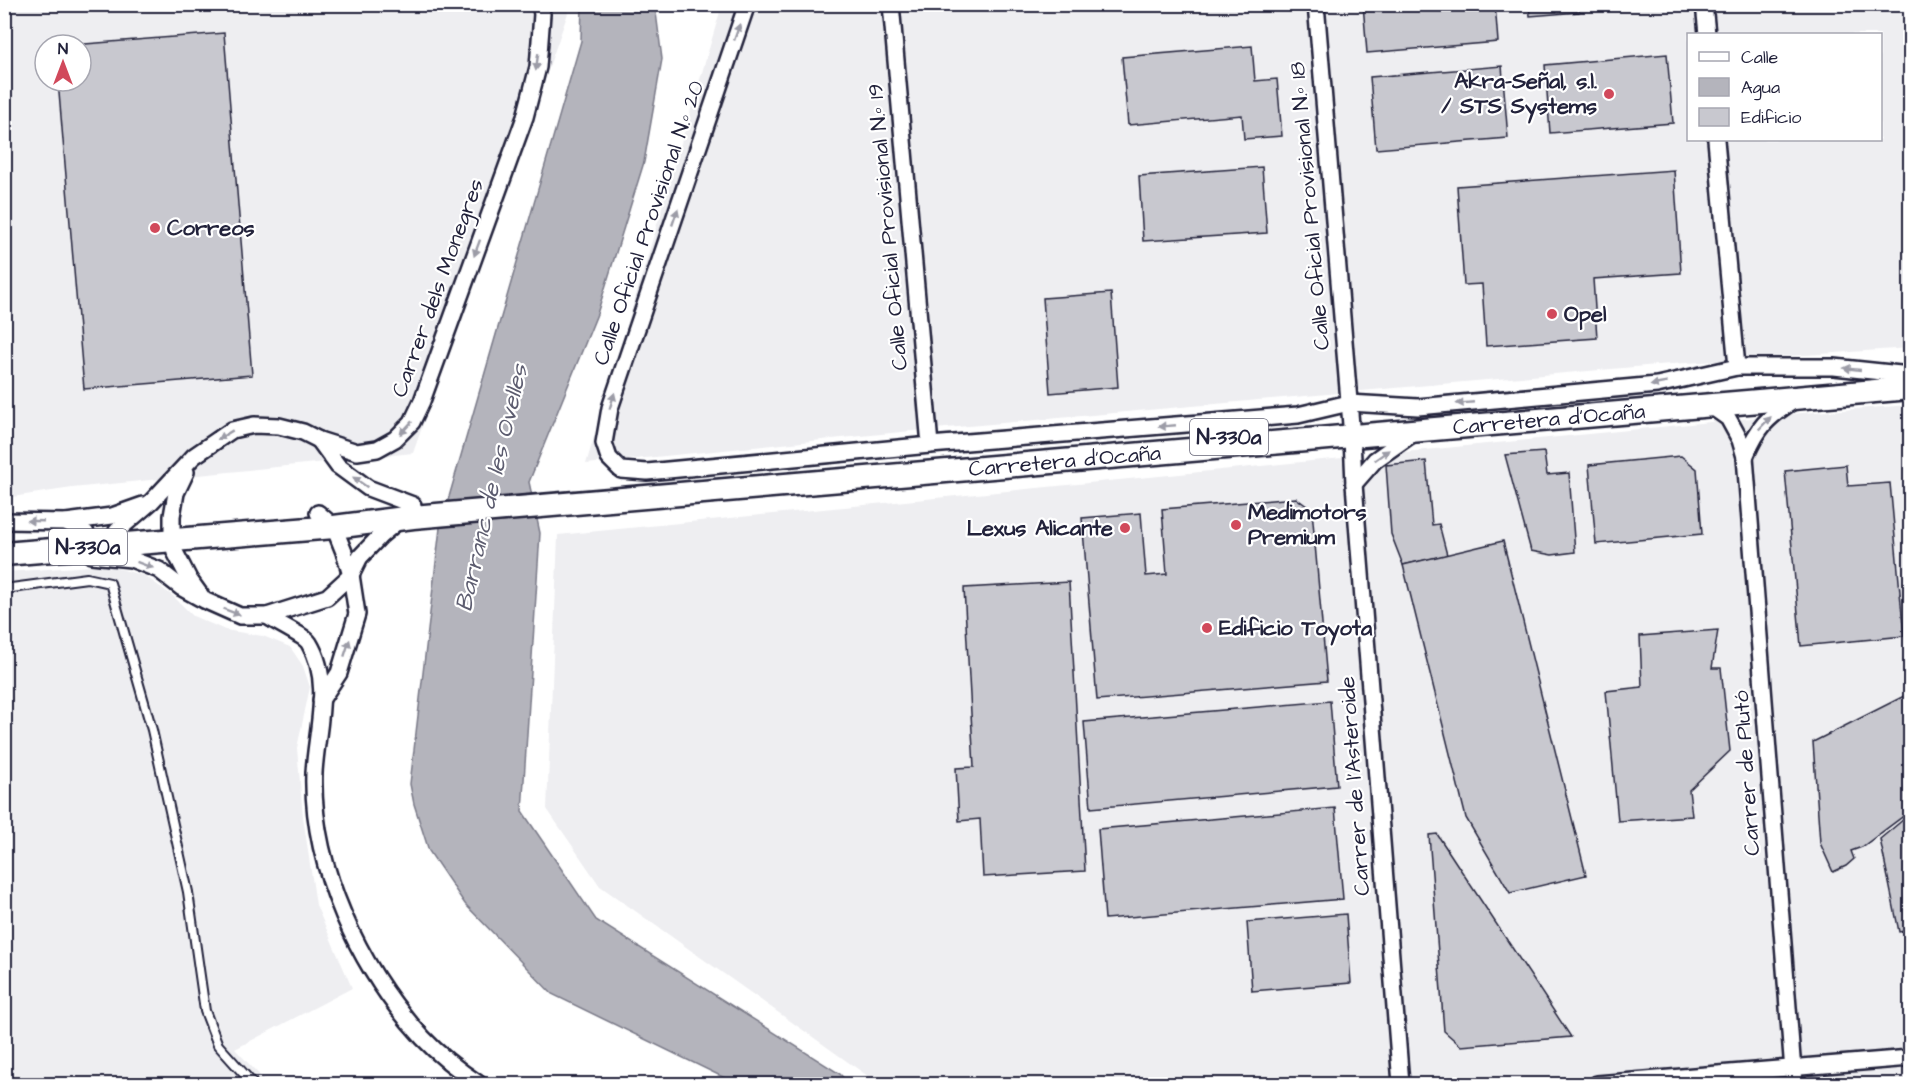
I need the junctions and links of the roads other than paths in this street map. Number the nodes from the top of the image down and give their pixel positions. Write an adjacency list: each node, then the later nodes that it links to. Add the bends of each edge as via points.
1 (540, 4): 16 (street, Carrer dels Monegres, one-way to 16, via 538,67 525,117 412,422 396,439 377,449 357,452)
2 (747, 4): 20 (street, Calle Oficial Provisional N.º 20, one-way to 2, via 604,443 610,408)
3 (891, 4): 17 (street, Calle Oficial Provisional N.º 19)
4 (1316, 4): 12 (street, Calle Oficial Provisional N.º 18)
5 (1704, 4): 6 (street)
6 (1707, 33)
7 (1716, 141): 8 (street)
8 (1737, 367): 9 (street, Carretera d'Ocaña, one-way to 8, via 1834,367); 12 (street, Carretera d'Ocaña, one-way to 12, via 1658,385 1418,407)
9 (1911, 377): 14 (main road, Carretera d'Ocaña / N-330a)
10 (1911, 388): 11 (main road, Carretera d'Ocaña / N-330a)
11 (1796, 399): 13 (main road, Carretera d'Ocaña / N-330a); 19 (street, Carrer de Plutó, one-way to 11, via 1763,424)
12 (1349, 403): 14 (street, Calle Oficial Provisional N.º 18); 17 (street, Carretera d'Ocaña, one-way to 17, via 1298,415)
13 (1711, 406): 15 (main road, Carretera d'Ocaña / N-330a); 19 (street, Carrer de Plutó, via 1728,418)
14 (1352, 432): 15 (main road, Carretera d'Ocaña / N-330a); 21 (street, Carrer de l'Asteroide); 23 (main road, Carretera d'Ocaña / N-330a)
15 (1415, 432): 21 (street, one-way to 15, via 1375,460)
16 (319, 441): 18 (street, Carrer dels Monegres, one-way to 18, via 279,426 254,425 232,430); 23 (street, Carretera d'Ocaña, one-way to 16, via 338,466)
17 (930, 445): 20 (street, Carretera d'Ocaña, via 647,472 621,470)
18 (194, 456): 22 (street); 28 (street, via 176,493)
19 (1746, 457): 39 (street, Carrer de Plutó)
20 (609, 458)
21 (1354, 484): 42 (street, Carrer de l'Asteroide)
22 (152, 501): 26 (street, via 112,516); 27 (street)
23 (408, 514): 25 (main road, Carretera d'Ocaña / N-330a); 33 (street, via 360,557)
24 (4, 520): 26 (street, one-way to 24)
25 (326, 520): 28 (main road, Carretera d'Ocaña / N-330a); 33 (street)
26 (66, 522): 29 (street)
27 (117, 531): 28 (main road, Carretera d'Ocaña / N-330a); 29 (main road, Carretera d'Ocaña / N-330a)
28 (171, 532): 31 (main road, Carretera d'Ocaña / N-330a); 35 (street, via 174,552)
29 (86, 533): 30 (main road, Carretera d'Ocaña / N-330a)
30 (4, 541)
31 (4, 554)
32 (4, 563): 35 (street, one-way to 35, via 95,555 131,559 159,570)
33 (351, 575): 36 (street, via 327,597); 37 (street, one-way to 33, via 339,673 357,614)
34 (4, 589): 40 (lane, via 87,578 110,583 152,730 188,892 205,1011 218,1045)
35 (204, 600): 36 (street, one-way to 36, via 240,616)
36 (267, 616): 37 (street, via 308,641 320,671)
37 (321, 700): 41 (street, via 314,774 318,833 335,894 381,986 423,1039)
38 (1911, 1058): 39 (street)
39 (1792, 1068): 44 (street); 45 (street, Carrer de Plutó)
40 (253, 1084)
41 (479, 1084)
42 (1401, 1084)
43 (1597, 1084): 44 (street)
44 (1601, 1084)
45 (1794, 1084)

